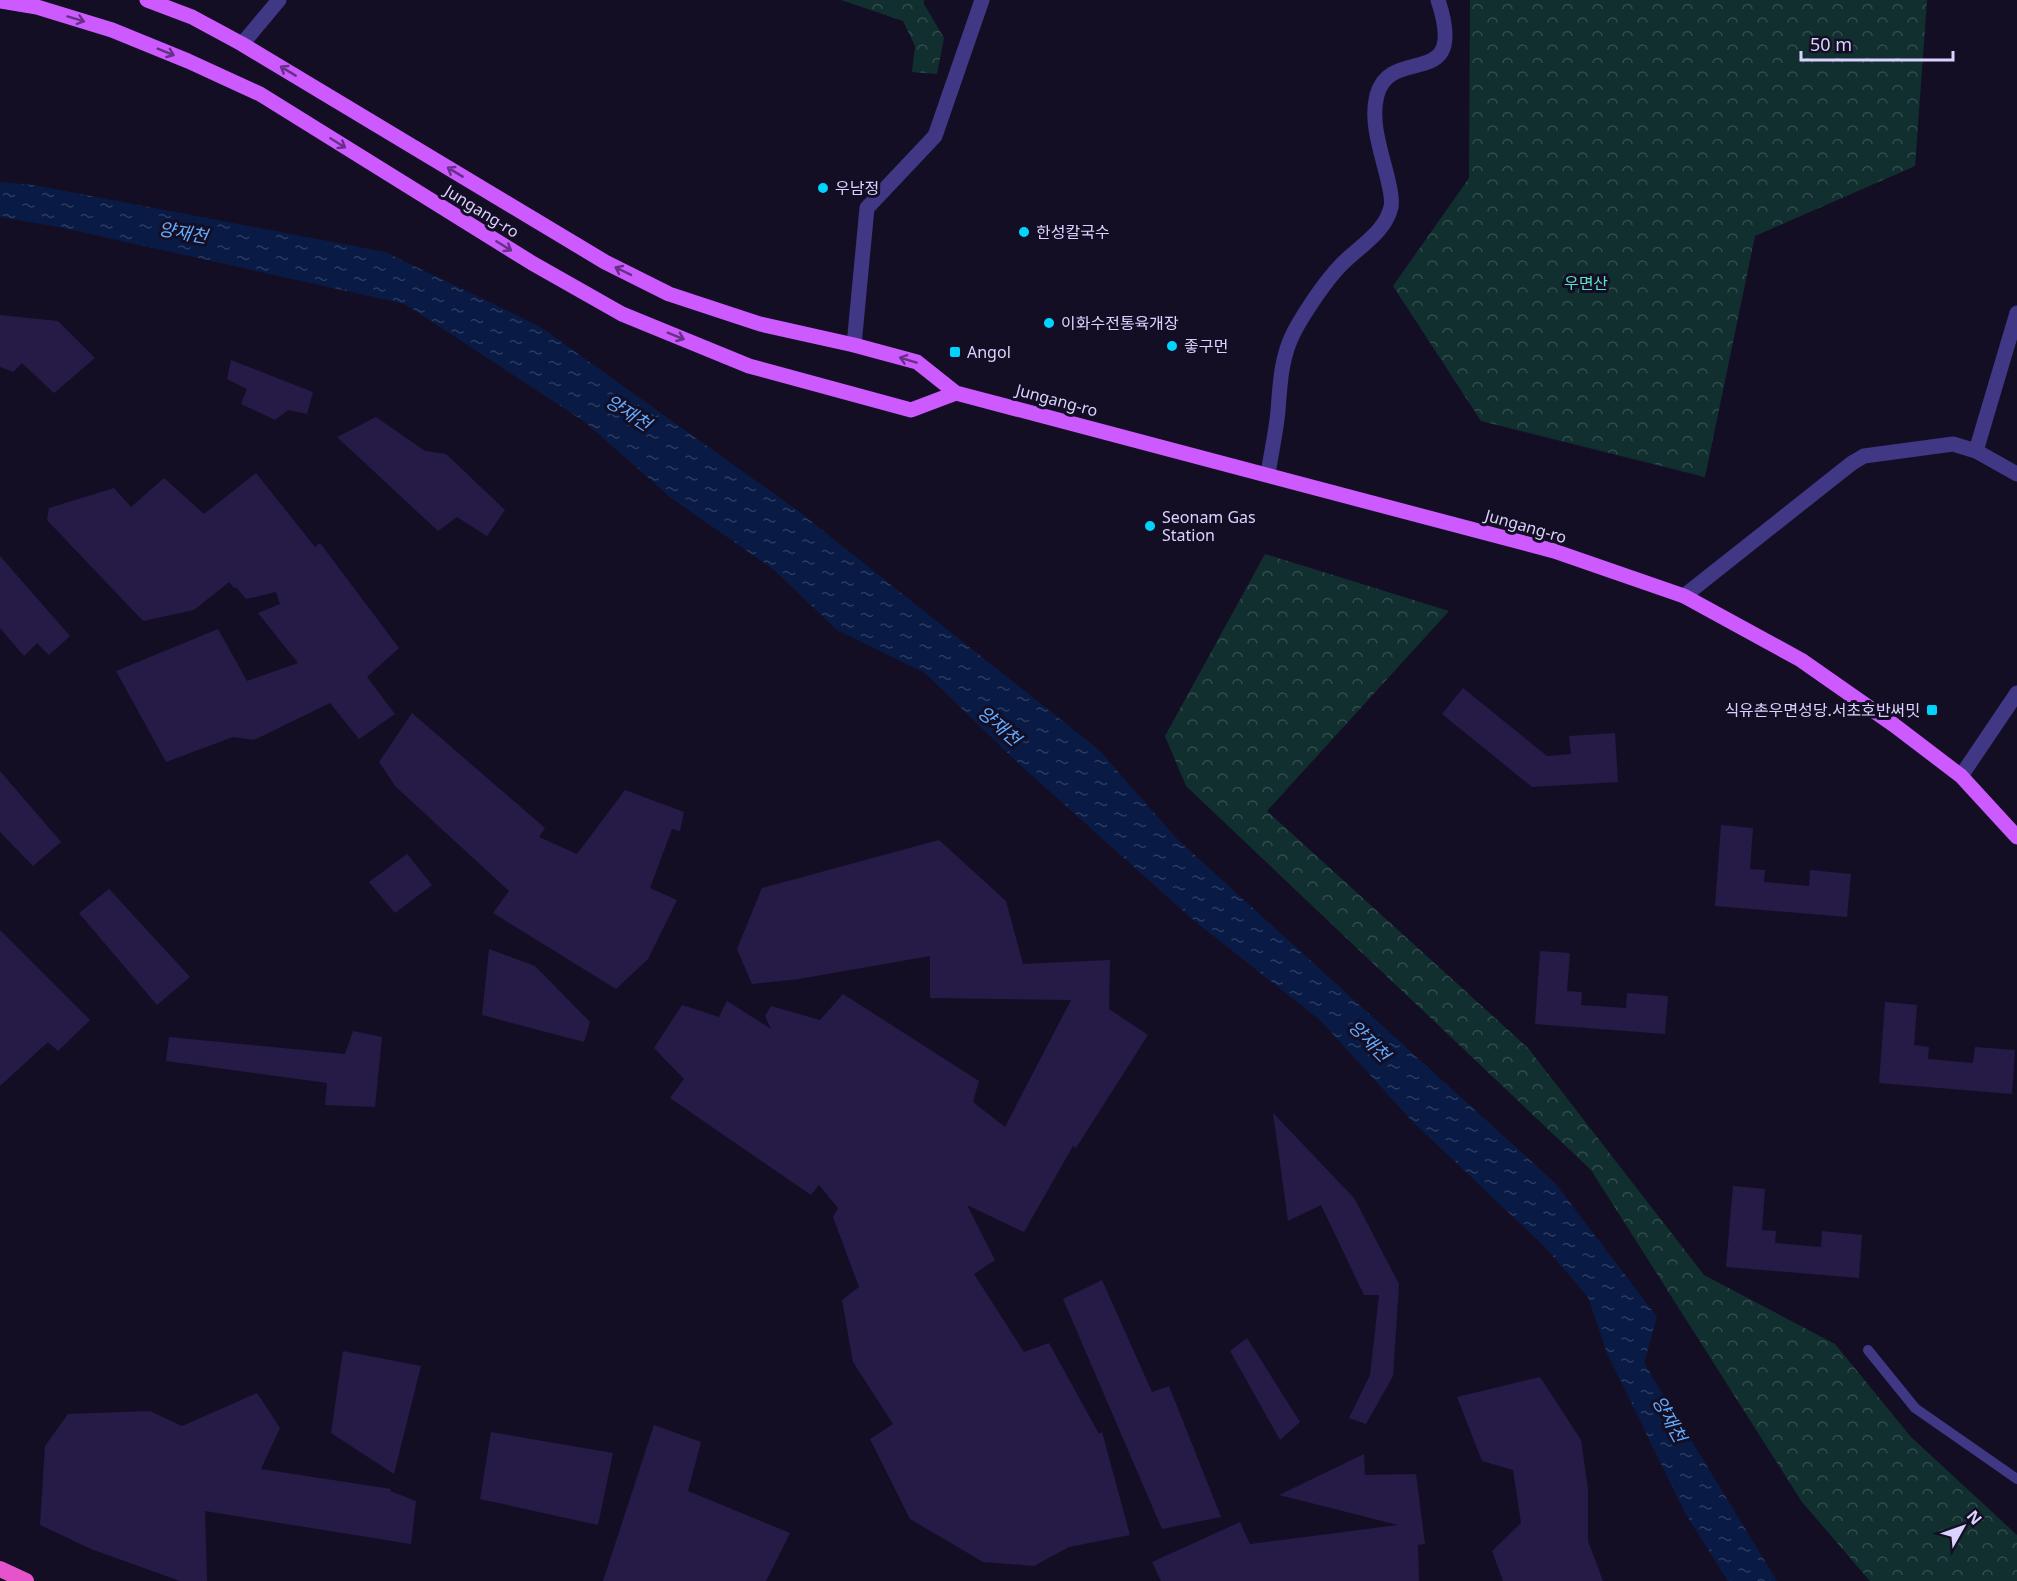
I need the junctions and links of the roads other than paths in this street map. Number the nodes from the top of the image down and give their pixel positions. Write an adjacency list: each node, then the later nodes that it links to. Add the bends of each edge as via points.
1 (147, 0): 6 (main road, Jungang-ro, via 192,17)
2 (279, 0): 6 (street)
3 (982, 0): 8 (street, via 935,136 867,208)
4 (1438, 0): 11 (street, via 1447,41 1441,52 1433,61 1393,72 1377,94 1377,137 1392,206 1383,225 1340,266 1293,334 1280,379)
5 (0, 1): 9 (main road, Jungang-ro, one-way to 9, via 37,7 112,30 260,94 532,263 622,314 749,366 911,410)
6 (242, 44): 8 (main road, Jungang-ro, one-way to 6, via 760,324 660,289 605,262)
7 (2017, 313): 10 (street)
8 (854, 345): 9 (main road, Jungang-ro, one-way to 8, via 917,362)
9 (956, 393): 11 (main road, Jungang-ro)
10 (1976, 450): 12 (street); 13 (street, via 1953,444 1864,456)
11 (1268, 474): 13 (main road, Jungang-ro, via 1554,551)
12 (2017, 474)
13 (1684, 596): 15 (main road, Jungang-ro, via 1802,660)
14 (2017, 693): 15 (street)
15 (1962, 776): 16 (main road, Jungang-ro)
16 (2017, 837)
17 (1868, 1350): 18 (lane, via 1915,1408)
18 (2017, 1479)
19 (0, 1569): 20 (highway)
20 (26, 1581)

